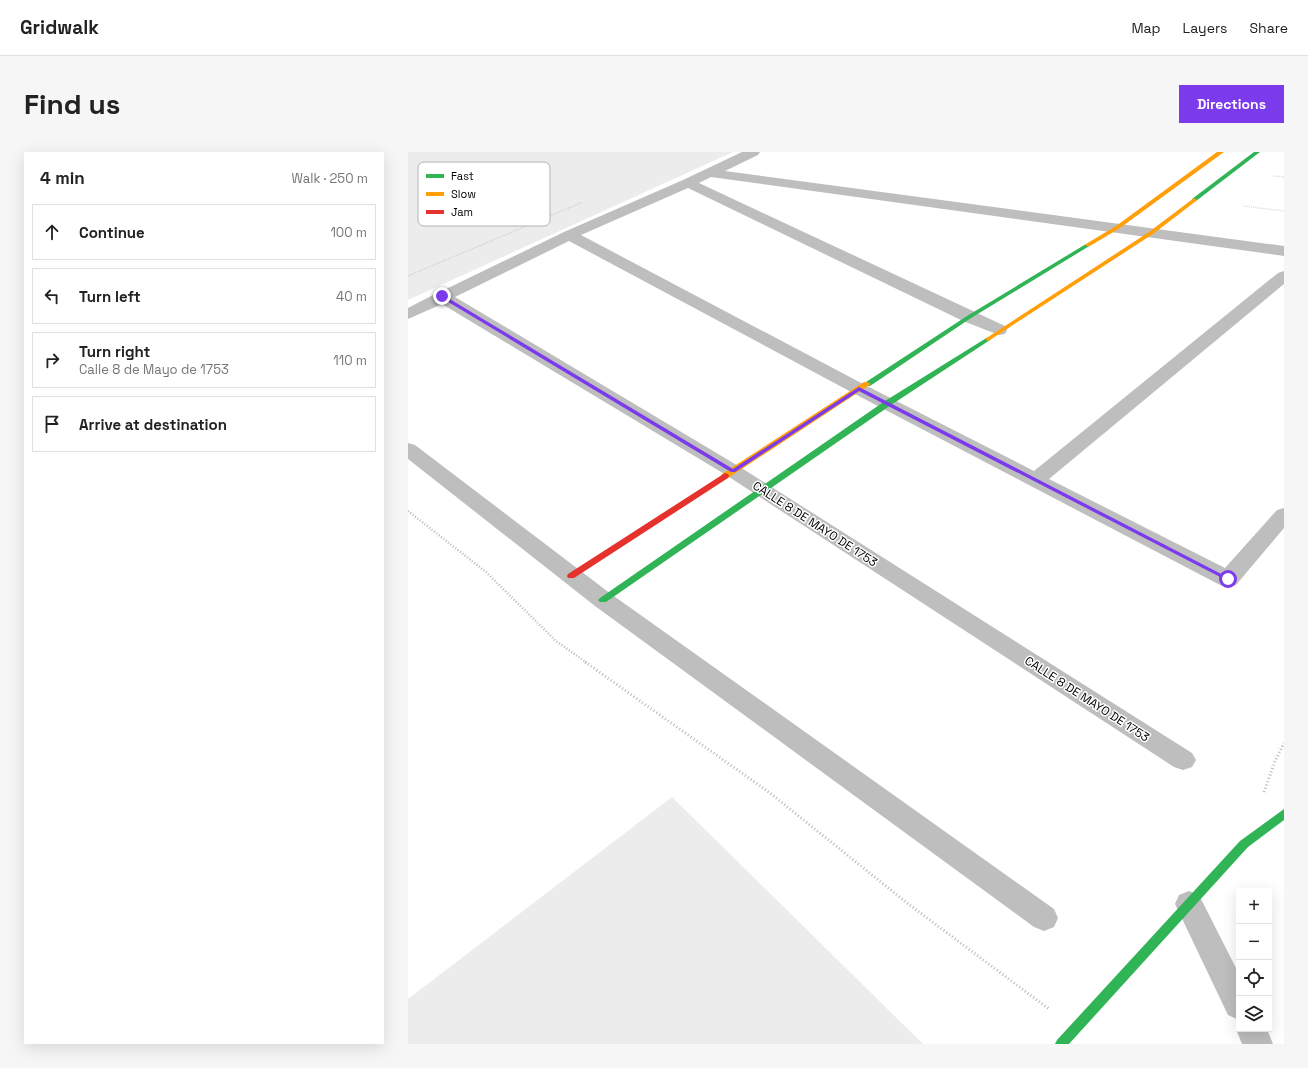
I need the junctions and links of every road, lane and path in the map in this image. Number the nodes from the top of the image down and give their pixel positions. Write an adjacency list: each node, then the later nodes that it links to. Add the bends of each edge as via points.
1 (752, 152): 4 (street)
2 (1221, 152): 13 (street)
3 (1254, 152): 14 (street)
4 (710, 172): 7 (street); 13 (street)
5 (1273, 176): 6 (path)
6 (1284, 177)
7 (688, 183): 15 (street); 21 (street)
8 (584, 202): 11 (path)
9 (1243, 206): 10 (path)
10 (1284, 211)
11 (550, 216)
12 (527, 226): 17 (path)
13 (1118, 227): 14 (street); 21 (street)
14 (1151, 233): 16 (street); 22 (street)
15 (569, 235): 19 (street); 23 (street)
16 (1284, 251)
17 (408, 276)
18 (1284, 276): 27 (street)
19 (442, 296): 20 (street); 26 (street, CALLE 8 DE MAYO DE 1753)
20 (408, 314)
21 (970, 317): 22 (street); 23 (street)
22 (1000, 330): 24 (street)
23 (859, 389): 24 (street); 26 (street)
24 (888, 403): 27 (street); 28 (street)
25 (408, 449): 31 (street)
26 (733, 471): 28 (street, CALLE 8 DE MAYO DE 1753); 31 (street)
27 (1035, 480): 30 (street, via 1228,579)
28 (763, 490): 32 (street); 33 (street, CALLE 8 DE MAYO DE 1753)
29 (408, 511): 38 (path, via 486,572 556,640 770,793 907,903)
30 (1284, 515)
31 (571, 576): 32 (street)
32 (603, 600): 36 (street)
33 (1182, 760)
34 (1284, 814): 35 (street, via 1244,844)
35 (1190, 904): 37 (street); 38 (street)
36 (1044, 918)
37 (1236, 999)
38 (1075, 1029): 40 (street)
39 (1252, 1032): 41 (street)
40 (1061, 1044)
41 (1258, 1044)

